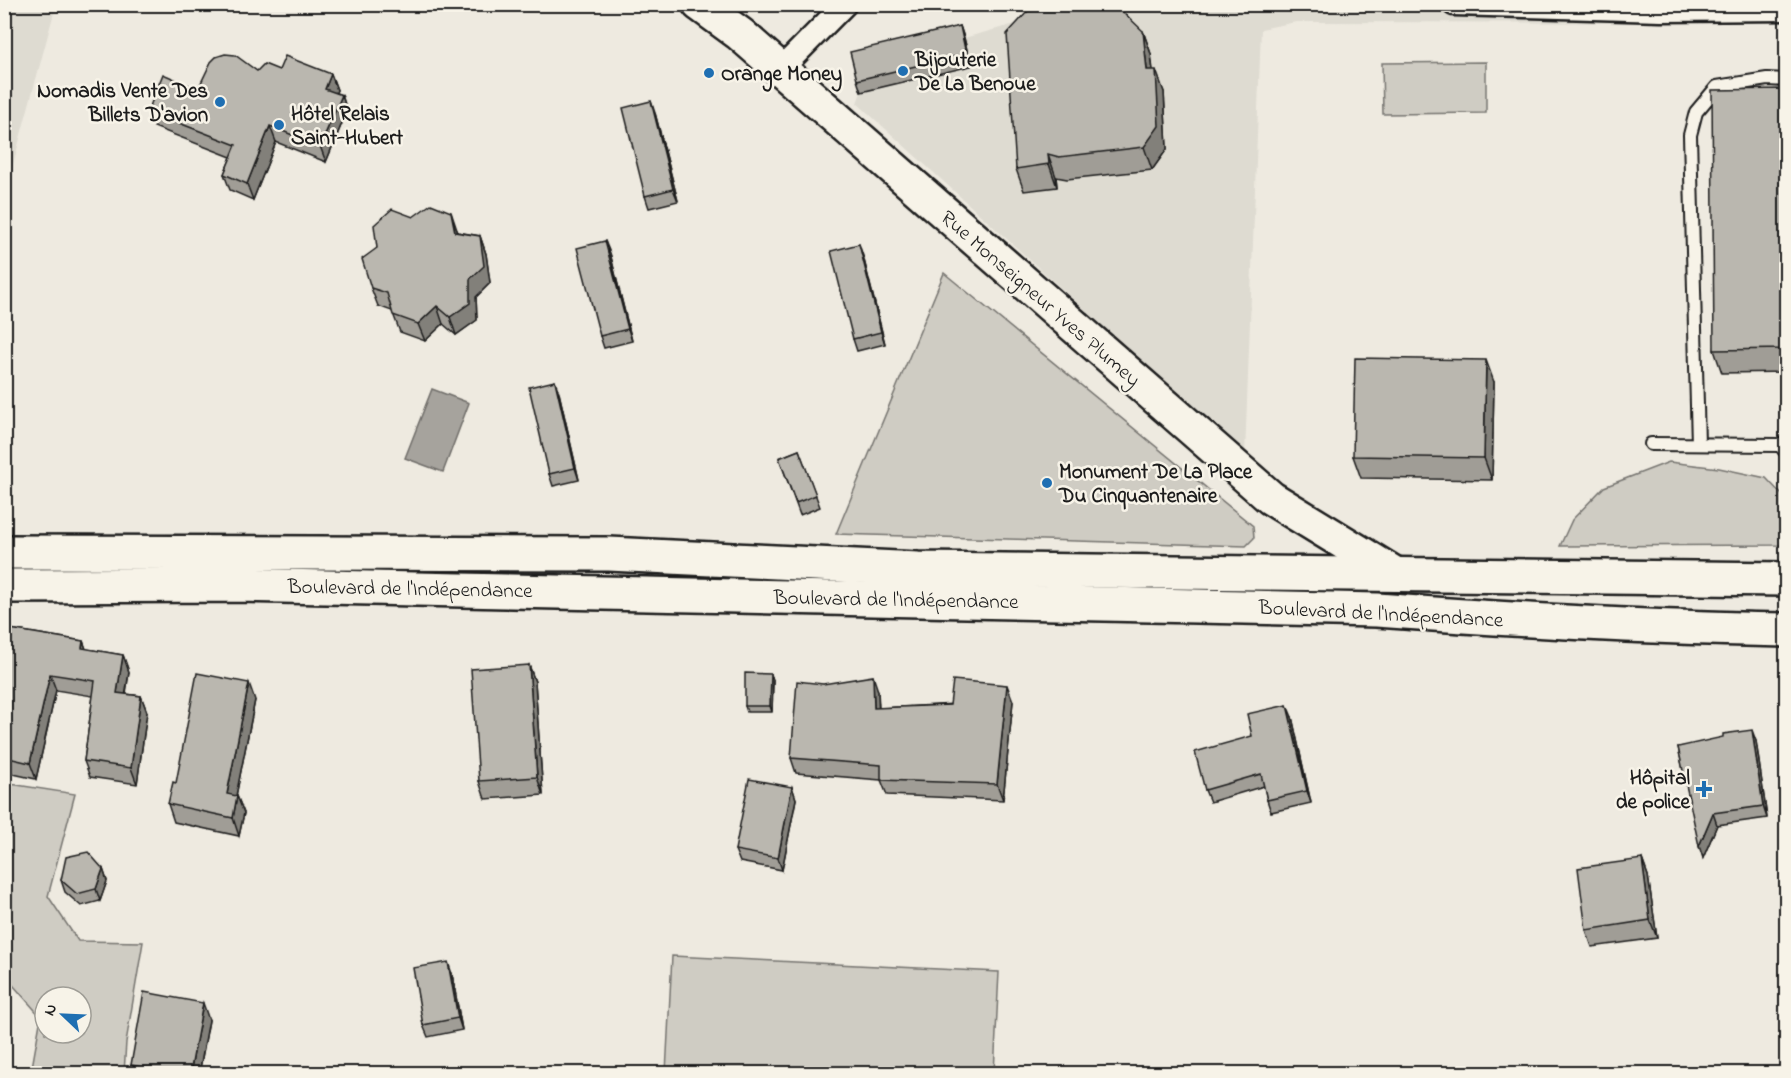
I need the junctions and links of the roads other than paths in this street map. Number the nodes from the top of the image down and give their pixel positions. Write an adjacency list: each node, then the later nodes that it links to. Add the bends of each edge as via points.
1 (699, 4): 5 (main road, Rue Monseigneur Yves Plumey)
2 (845, 4): 5 (street)
3 (1454, 4): 4 (street)
4 (1786, 9)
5 (780, 70): 11 (main road, Rue Monseigneur Yves Plumey, via 1271,498)
6 (1786, 80): 8 (lane, via 1717,87 1696,112 1690,135)
7 (1651, 444): 8 (lane)
8 (1698, 444): 9 (lane)
9 (1784, 445)
10 (4, 552): 11 (main road, Boulevard de l'Indépendance, via 609,554 918,569)
11 (1395, 574): 12 (main road, Boulevard de l'Indépendance); 14 (main road)
12 (1786, 579)
13 (4, 586): 14 (main road, Boulevard de l'Indépendance, via 236,585 1377,610)
14 (1504, 619): 15 (main road, Boulevard de l'Indépendance)
15 (1786, 630)

